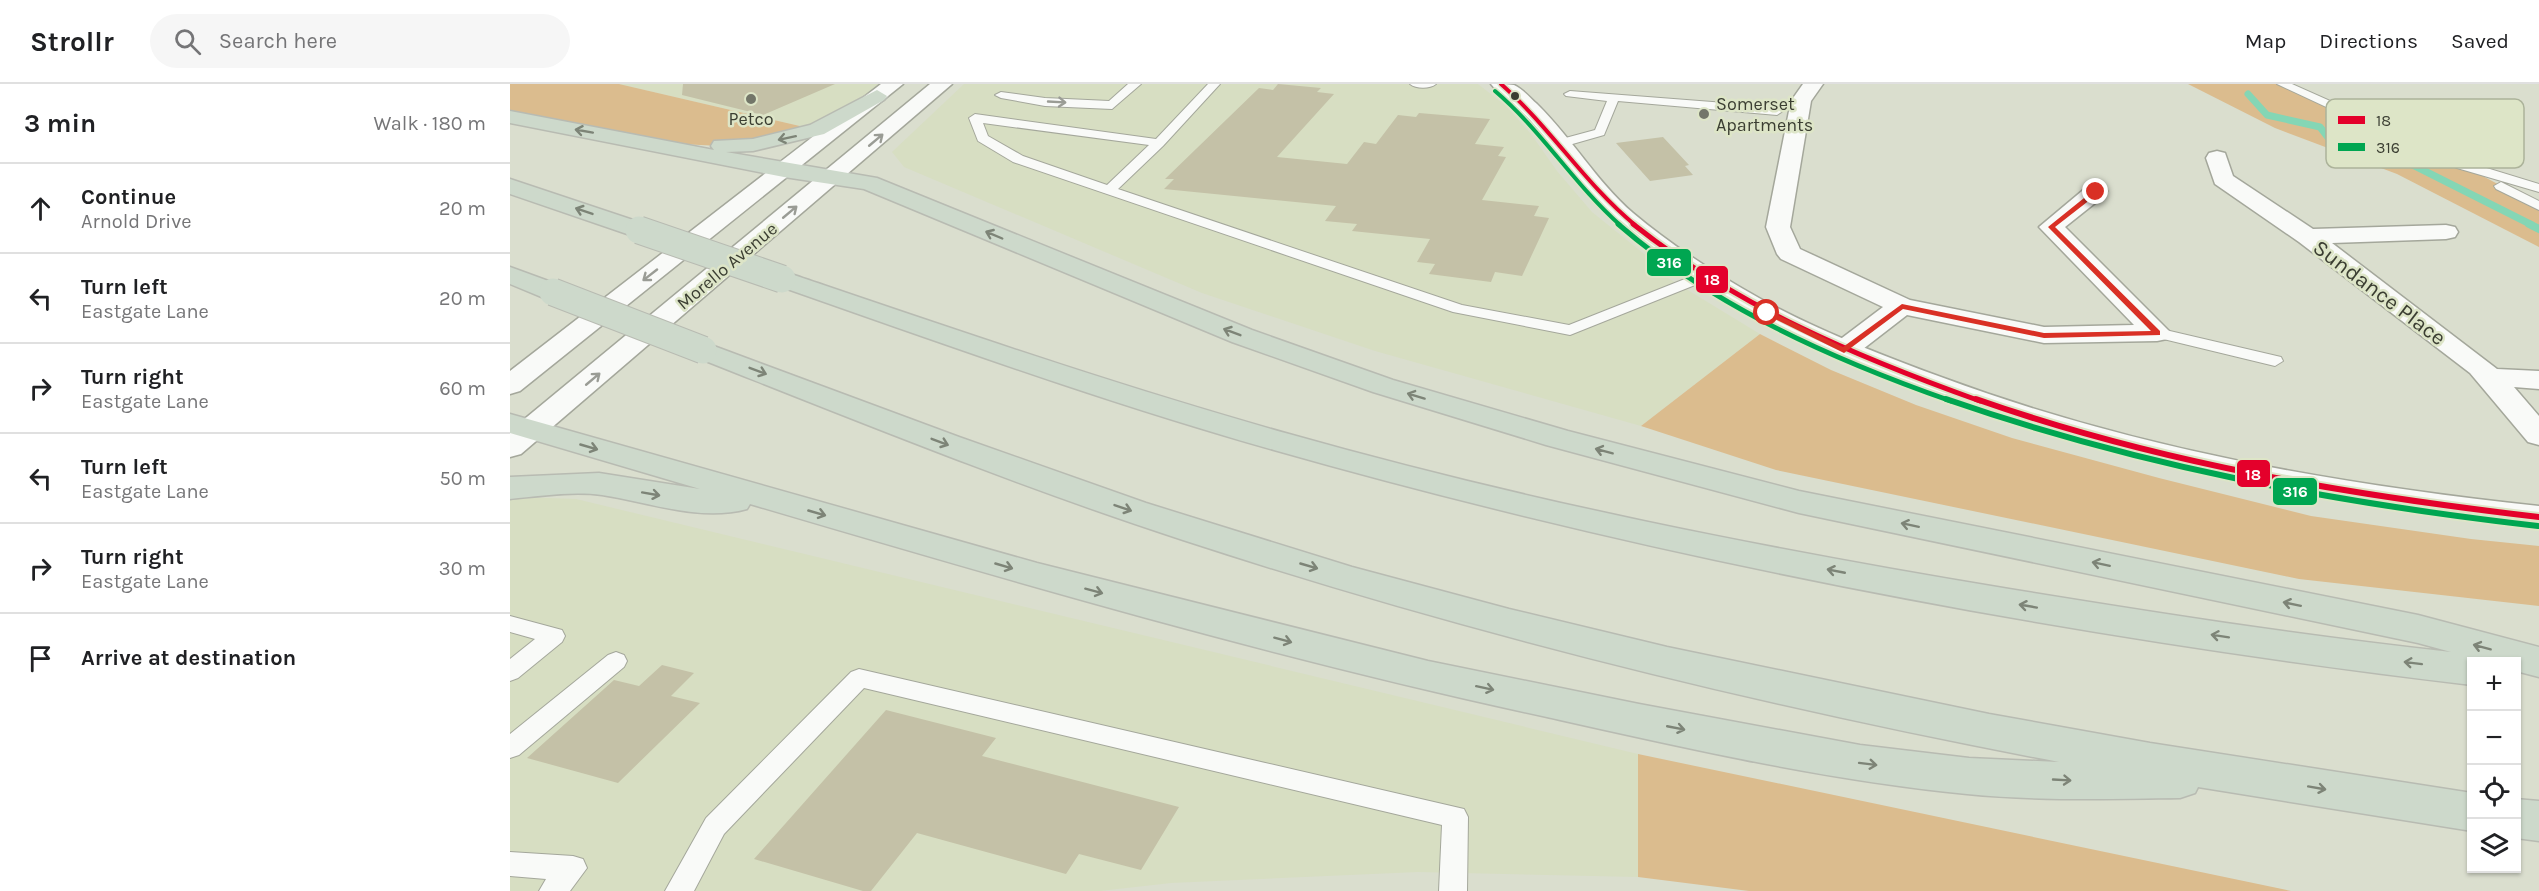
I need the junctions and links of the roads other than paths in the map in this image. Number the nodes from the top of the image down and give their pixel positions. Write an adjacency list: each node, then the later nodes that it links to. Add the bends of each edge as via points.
1 (942, 84): 23 (street, Morello Avenue, one-way to 1)
2 (1012, 84): 3 (lane, one-way to 3, via 1001,95 1045,102 1112,105)
3 (1135, 84)
4 (1214, 84): 17 (lane)
5 (1416, 84): 6 (lane)
6 (1430, 84)
7 (1501, 84): 18 (street, via 1527,104)
8 (1813, 84): 33 (street, via 1801,101 1778,227 1790,254)
9 (2283, 84): 13 (lane)
10 (885, 90): 16 (highway, one-way to 16, via 817,130 790,138 720,146); 22 (street, Morello Avenue)
11 (1570, 94): 12 (lane)
12 (1614, 98): 14 (lane); 18 (lane, via 1600,132)
13 (2326, 103)
14 (1777, 111)
15 (510, 117): 16 (highway, one-way to 15)
16 (642, 142): 22 (highway)
17 (1159, 143): 26 (lane); 26 (lane, via 975,118 982,138 1018,159)
18 (1562, 143): 32 (street, via 1614,208)
19 (2217, 158): 30 (street, Sundance Place, via 2223,179)
20 (2468, 168): 28 (lane)
21 (2472, 168): 25 (lane)
22 (784, 170): 23 (highway); 39 (street, Morello Avenue, one-way to 39)
23 (832, 177): 40 (street, Morello Avenue, one-way to 23); 47 (highway, one-way to 23, via 2418,629 1800,502 1557,438 1311,361 869,183)
24 (510, 186): 48 (highway, one-way to 24, bridge, via 2009,603 1754,555 1422,480 1192,416 1059,374)
25 (2539, 188)
26 (1110, 189): 32 (lane, via 1459,309 1570,330)
27 (2096, 192): 34 (street, via 2051,227)
28 (2539, 206)
29 (2446, 232): 30 (street)
30 (2308, 237): 37 (street, Sundance Place)
31 (510, 275): 53 (highway, one-way to 53, bridge, via 957,448 1102,501 1272,555 1617,648 1825,696)
32 (1705, 276): 35 (street, via 1767,313)
33 (1902, 306): 34 (street, via 2044,335); 35 (street)
34 (2157, 333): 36 (lane)
35 (1844, 350): 44 (street, via 2022,417 2150,454 2306,488)
36 (2275, 361)
37 (2489, 377): 38 (street); 41 (street, Sundance Place)
38 (2539, 380)
39 (510, 385)
40 (518, 434): 43 (highway, one-way to 43)
41 (2539, 435)
42 (510, 488): 43 (highway, one-way to 43, via 598,484 686,500)
43 (781, 503): 53 (highway, one-way to 53, via 1037,576 1355,659 1639,721 1860,763 1969,776 2082,781)
44 (2539, 517)
45 (510, 624): 49 (lane, via 554,636)
46 (616, 661): 52 (lane)
47 (2539, 662)
48 (2467, 669)
49 (510, 672)
50 (2521, 676): 51 (highway)
51 (2539, 678)
52 (510, 748)
53 (2259, 778): 54 (highway, one-way to 54)
54 (2467, 811)
55 (2521, 819): 56 (highway)
56 (2539, 821)
57 (510, 864): 58 (lane, via 573,868)
58 (554, 891)
59 (679, 891): 60 (lane, via 715,826 860,678 1455,817)
60 (1453, 891)

